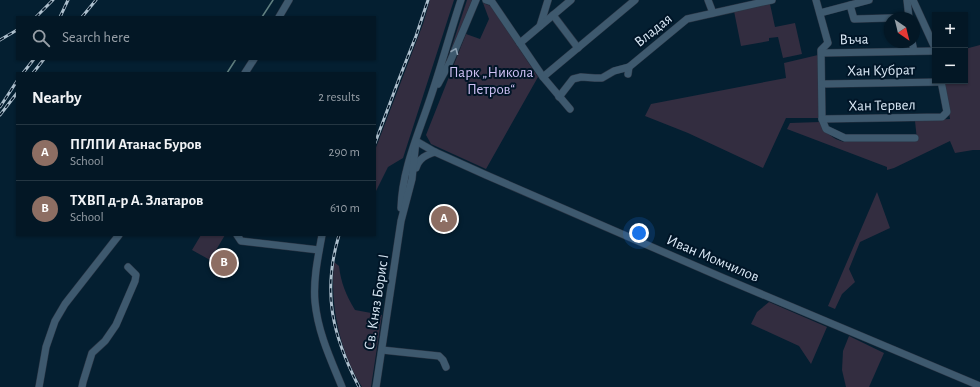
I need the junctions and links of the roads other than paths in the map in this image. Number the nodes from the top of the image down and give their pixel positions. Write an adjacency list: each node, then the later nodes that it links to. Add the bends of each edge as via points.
1 (289, 0): 19 (street)
2 (461, 0): 36 (street, Св. Княз Борис I)
3 (476, 0): 36 (street, one-way to 3, via 450,62)
4 (489, 0): 22 (street)
5 (548, 0): 21 (street)
6 (571, 0): 18 (street)
7 (635, 0): 23 (street)
8 (708, 0): 16 (street)
9 (772, 0): 16 (street, Владая)
10 (816, 0): 17 (street)
11 (869, 0): 14 (street)
12 (907, 0): 15 (street)
13 (914, 0): 25 (street)
14 (850, 5): 17 (street); 20 (street, via 854,19)
15 (908, 12)
16 (713, 13): 35 (street, Владая, via 687,19 628,71 614,71 602,78 573,79)
17 (820, 13): 28 (street, via 828,43 821,50)
18 (553, 15): 21 (street); 23 (street)
19 (280, 16)
20 (884, 18)
21 (540, 26): 22 (street)
22 (520, 43): 31 (street)
23 (578, 48): 31 (street)
24 (913, 48): 27 (street)
25 (934, 48)
26 (932, 50): 27 (street, Въча)
27 (914, 51): 28 (street, Въча)
28 (822, 53): 33 (street)
29 (253, 60): 30 (street)
30 (246, 72)
31 (543, 77): 35 (street)
32 (932, 81): 33 (street, Хан Кубрат)
33 (822, 84): 38 (street)
34 (942, 84): 38 (street, Хан Тервел, via 947,112 942,117)
35 (559, 97): 37 (street)
36 (430, 98): 40 (street, Св. Княз Борис I)
37 (570, 109)
38 (822, 119): 39 (street, via 826,129 845,138)
39 (915, 138)
40 (416, 141): 41 (street, Иван Момчилов); 42 (street, Св. Княз Борис I); 43 (street, Св. Княз Борис I, via 410,154 402,196)
41 (435, 152): 42 (street, via 419,160); 51 (street, Иван Момчилов, via 721,277)
42 (412, 179): 43 (street, Св. Княз Борис I)
43 (401, 221): 49 (street, Св. Княз Борис I)
44 (117, 236): 52 (street, via 55,321 46,347)
45 (238, 236): 47 (street, via 241,241)
46 (322, 236): 47 (street)
47 (319, 250): 54 (street, via 314,289 319,326)
48 (128, 267): 53 (street, via 136,276 135,282 116,325 105,341 92,353)
49 (382, 350): 50 (street, via 439,356); 55 (street, Св. Княз Борис I)
50 (446, 367)
51 (980, 386)
52 (39, 387)
53 (82, 387)
54 (342, 387)
55 (376, 387)

